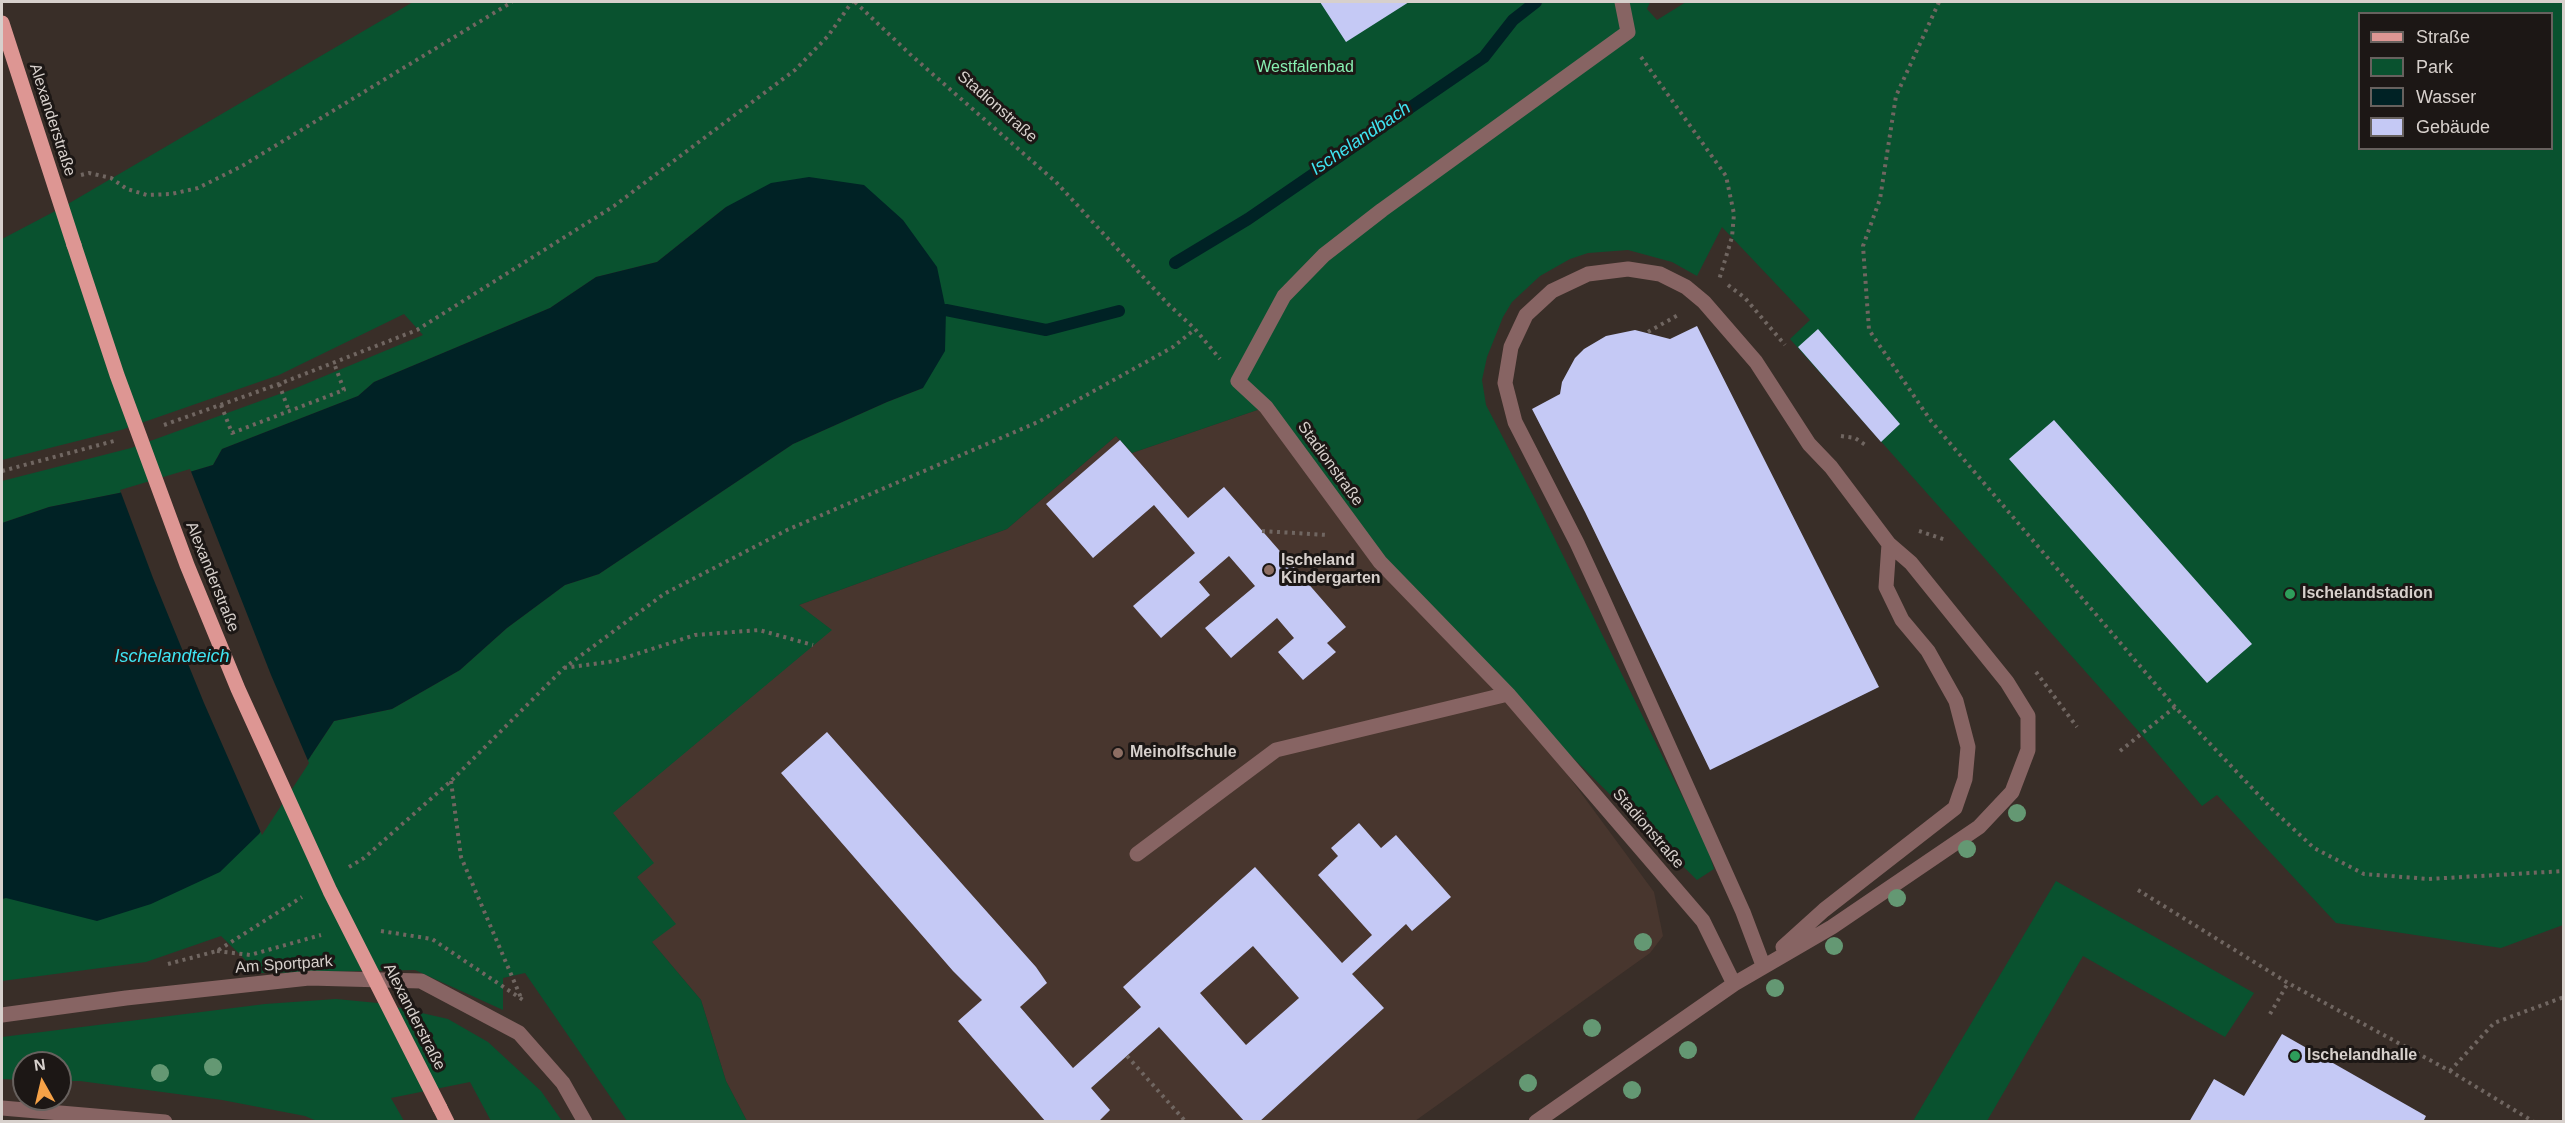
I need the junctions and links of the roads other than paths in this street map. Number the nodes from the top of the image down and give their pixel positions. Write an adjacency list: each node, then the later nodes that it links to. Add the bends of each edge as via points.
1 (1622, 2): 4 (street, Stadionstraße, via 1628,32 1324,255 1284,296 1238,381 1266,407 1380,561)
2 (2, 23): 10 (main road, Alexanderstraße, bridge, via 117,375 238,689 330,891)
3 (1889, 544): 6 (street, via 1886,587 1902,620 1928,651 1956,701 1968,747 1965,779 1955,808 1824,910); 6 (street, via 1911,563 2007,682 2028,716 2028,750 2012,792 1979,827 1832,927); 6 (street, via 1809,444 1756,362 1686,287 1660,274 1628,269 1588,273 1552,291 1526,315 1511,347 1505,383 1515,422 1592,574)
4 (1508, 694): 5 (street, via 1276,750); 7 (street, Stadionstraße, via 1703,921)
5 (1137, 854)
6 (1763, 965): 7 (street)
7 (1734, 984): 13 (street)
8 (2, 1015): 12 (street, Am Sportpark, via 309,978 421,981 519,1033 562,1083)
9 (2, 1108): 11 (street)
10 (443, 1115)
11 (165, 1122)
12 (585, 1122)
13 (1536, 1122)

